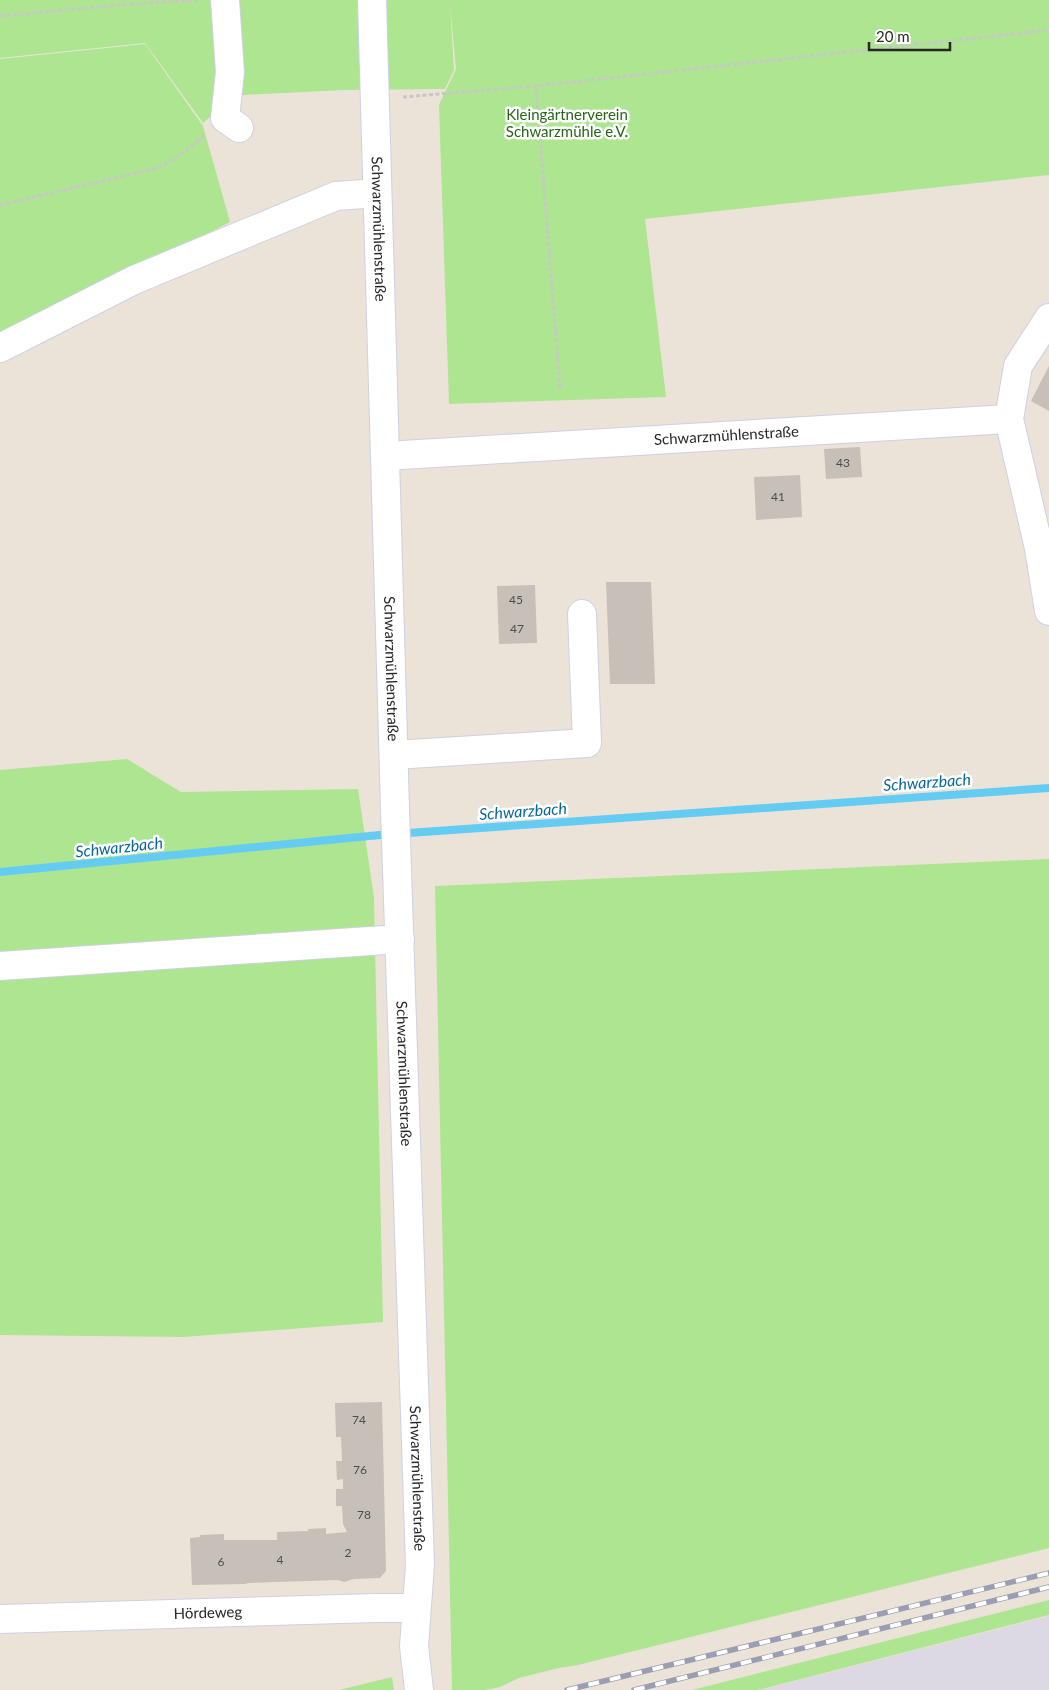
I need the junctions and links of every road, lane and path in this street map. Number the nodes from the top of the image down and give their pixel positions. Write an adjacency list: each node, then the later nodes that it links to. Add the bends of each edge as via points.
1 (206, 0): 4 (path)
2 (225, 0): 8 (street)
3 (372, 0): 7 (street, Schwarzmühlenstraße)
4 (0, 16)
5 (1049, 30): 6 (path)
6 (536, 86): 7 (path); 13 (path)
7 (374, 98): 9 (street, Schwarzmühlenstraße)
8 (232, 123): 10 (path, via 158,168)
9 (377, 193): 12 (street, via 336,196 134,280); 15 (street, Schwarzmühlenstraße)
10 (0, 205)
11 (1049, 318): 14 (street, via 1018,366)
12 (0, 348)
13 (560, 389)
14 (1009, 419): 15 (street, Schwarzmühlenstraße); 16 (street, via 1039,548)
15 (385, 456): 18 (street, Schwarzmühlenstraße)
16 (1049, 611)
17 (582, 614): 18 (street, via 587,743)
18 (394, 756): 19 (street, Schwarzmühlenstraße)
19 (400, 939): 20 (street); 21 (street, Schwarzmühlenstraße, via 420,1564)
20 (0, 966)
21 (416, 1608): 22 (street, Hördeweg); 23 (street, Schwarzmühlenstraße, via 414,1646)
22 (0, 1619)
23 (419, 1690)

